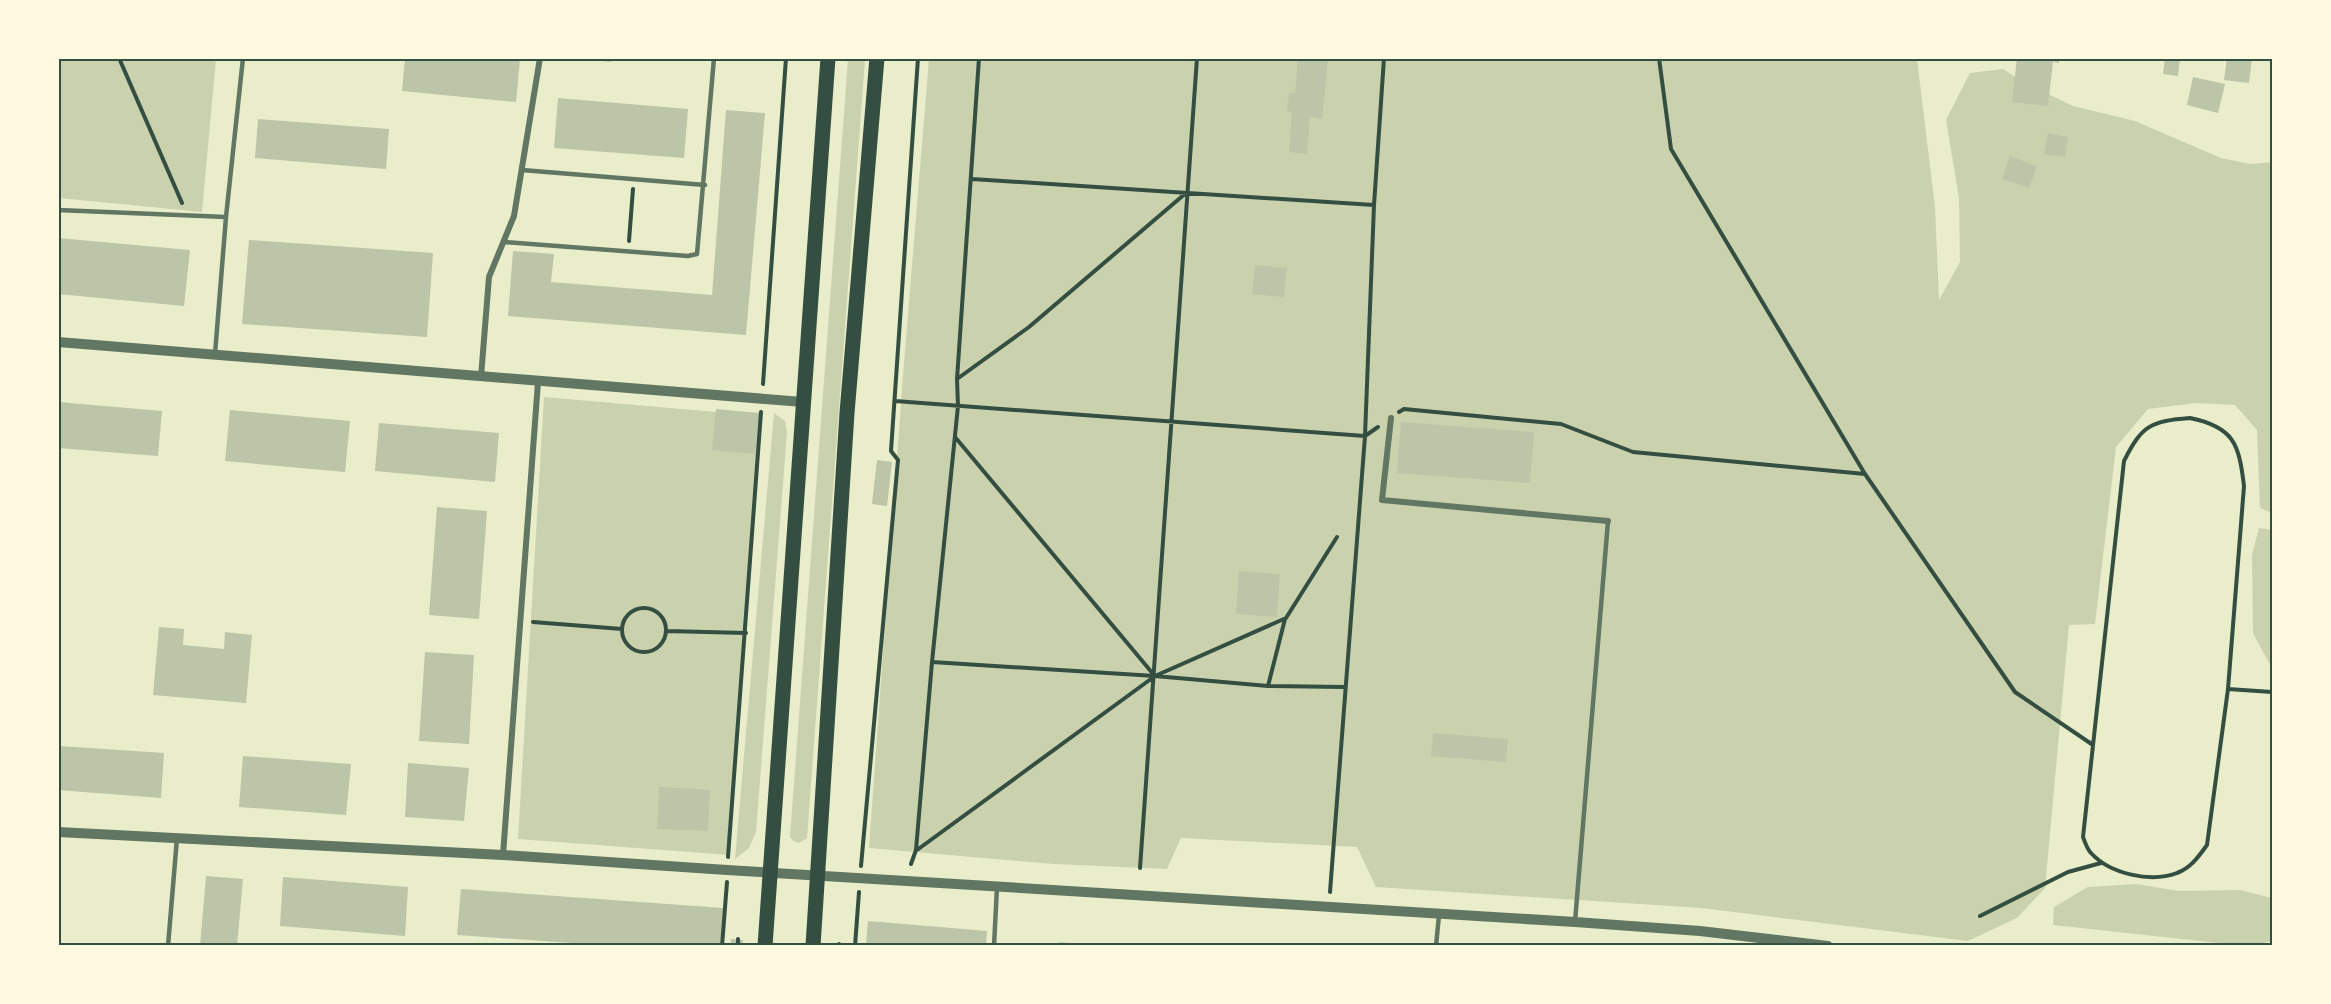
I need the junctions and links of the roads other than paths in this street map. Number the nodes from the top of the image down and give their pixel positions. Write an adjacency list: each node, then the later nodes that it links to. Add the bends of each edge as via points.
1 (243, 58): 9 (lane)
2 (540, 58): 6 (street)
3 (714, 58): 7 (lane)
4 (828, 58): 15 (main road)
5 (877, 58): 22 (main road, via 848,413)
6 (522, 170): 7 (lane); 10 (street, via 514,216)
7 (705, 185): 10 (lane, via 697,254)
8 (58, 210): 9 (lane)
9 (226, 217): 12 (lane)
10 (504, 242): 13 (street, via 490,269 486,288)
11 (58, 342): 12 (street)
12 (215, 354): 13 (street)
13 (481, 377): 14 (street)
14 (538, 382): 15 (street); 20 (street)
15 (803, 402): 21 (main road)
16 (1391, 418): 17 (street, via 1382,500)
17 (1608, 521): 25 (lane)
18 (58, 832): 19 (street)
19 (177, 838): 20 (street); 26 (lane)
20 (503, 855): 21 (street)
21 (771, 873): 22 (street); 27 (main road)
22 (818, 875): 23 (street); 28 (main road)
23 (998, 887): 24 (street); 29 (lane)
24 (1439, 915): 25 (street); 30 (lane)
25 (1575, 922): 31 (street)
26 (168, 945)
27 (765, 945)
28 (813, 945)
29 (994, 945)
30 (1436, 945)
31 (1828, 945)

